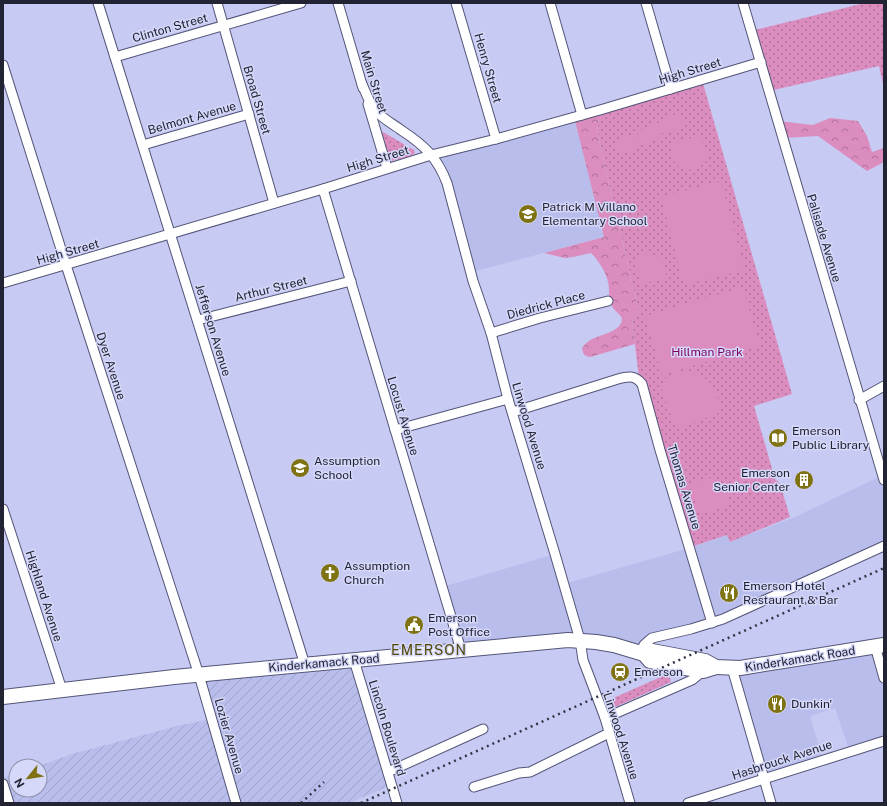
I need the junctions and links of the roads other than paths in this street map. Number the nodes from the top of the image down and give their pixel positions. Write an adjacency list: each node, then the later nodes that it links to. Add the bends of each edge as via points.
1 (98, 3): 10 (street, Jefferson Avenue)
2 (217, 3): 9 (street, Broad Street)
3 (301, 3): 9 (street, Clinton Street)
4 (338, 3): 13 (street, Main Street)
5 (456, 3): 17 (street, Henry Street)
6 (550, 3): 16 (street)
7 (646, 3): 14 (street)
8 (743, 3): 11 (street, Palisade Avenue)
9 (224, 25): 10 (street, Clinton Street); 15 (street, Broad Street)
10 (115, 57): 18 (street, Jefferson Avenue)
11 (760, 62): 14 (street, High Street); 32 (street, Palisade Avenue)
12 (3, 65): 24 (street, Dyer Avenue)
13 (362, 84): 19 (street, Linwood Avenue, via 376,112 416,140); 20 (street, Main Street)
14 (671, 89): 16 (street, High Street)
15 (249, 114): 18 (street, Belmont Avenue); 22 (street, Broad Street)
16 (582, 115): 17 (street, High Street)
17 (496, 139): 19 (street, High Street)
18 (143, 145): 23 (street, Jefferson Avenue)
19 (431, 155): 20 (street, High Street); 29 (street, Linwood Avenue, via 441,170 448,188 473,281)
20 (387, 168): 21 (street, High Street)
21 (323, 189): 22 (street, High Street); 25 (street, Locust Avenue)
22 (274, 204): 23 (street, High Street)
23 (171, 234): 24 (street, High Street); 28 (street, Jefferson Avenue)
24 (66, 265): 26 (street, High Street); 47 (street, Dyer Avenue)
25 (351, 281): 28 (street, Arthur Street); 34 (street, Locust Avenue)
26 (3, 283)
27 (608, 301): 29 (street, Diedrick Place)
28 (198, 320): 44 (street, Jefferson Avenue)
29 (491, 333): 31 (street, Linwood Avenue)
30 (884, 386): 32 (street)
31 (508, 399): 33 (street, Linwood Avenue); 34 (street)
32 (859, 400): 35 (street, Palisade Avenue)
33 (513, 412): 38 (street, Thomas Avenue, via 618,378 628,376 639,380); 39 (street, Linwood Avenue)
34 (395, 430): 41 (street, Locust Avenue)
35 (884, 480)
36 (3, 509): 49 (street, Highland Avenue)
37 (884, 546): 38 (street)
38 (712, 623): 42 (street, via 652,638 644,645)
39 (580, 640): 41 (main road, Kinderkamack Road); 42 (main road, Kinderkamack Road, via 614,645); 51 (street, Linwood Avenue, via 583,660)
40 (880, 646): 45 (main road, Kinderkamack Road); 48 (street)
41 (461, 650): 43 (main road, Kinderkamack Road)
42 (642, 653): 46 (main road, Kinderkamack Road, via 652,651 705,661)
43 (354, 660): 44 (main road, Kinderkamack Road); 55 (street, Lincoln Boulevard)
44 (305, 665): 47 (main road, Kinderkamack Road)
45 (732, 668): 46 (main road, Kinderkamack Road); 56 (street)
46 (709, 669): 51 (street, via 692,680)
47 (199, 675): 49 (main road, Kinderkamack Road); 60 (street, Lozier Avenue)
48 (884, 678)
49 (62, 690): 50 (main road, Kinderkamack Road)
50 (3, 697)
51 (605, 718): 53 (street, Linwood Avenue)
52 (483, 729): 55 (street)
53 (609, 732): 58 (street, via 530,772); 62 (street, Linwood Avenue)
54 (884, 741): 56 (street, Hasbrouck Avenue)
55 (388, 772): 61 (street, Lincoln Boulevard)
56 (764, 779): 63 (street, Hasbrouck Avenue); 64 (street)
57 (3, 784): 59 (street)
58 (474, 787)
59 (9, 803)
60 (236, 803)
61 (397, 803)
62 (630, 803)
63 (688, 803)
64 (771, 803)

